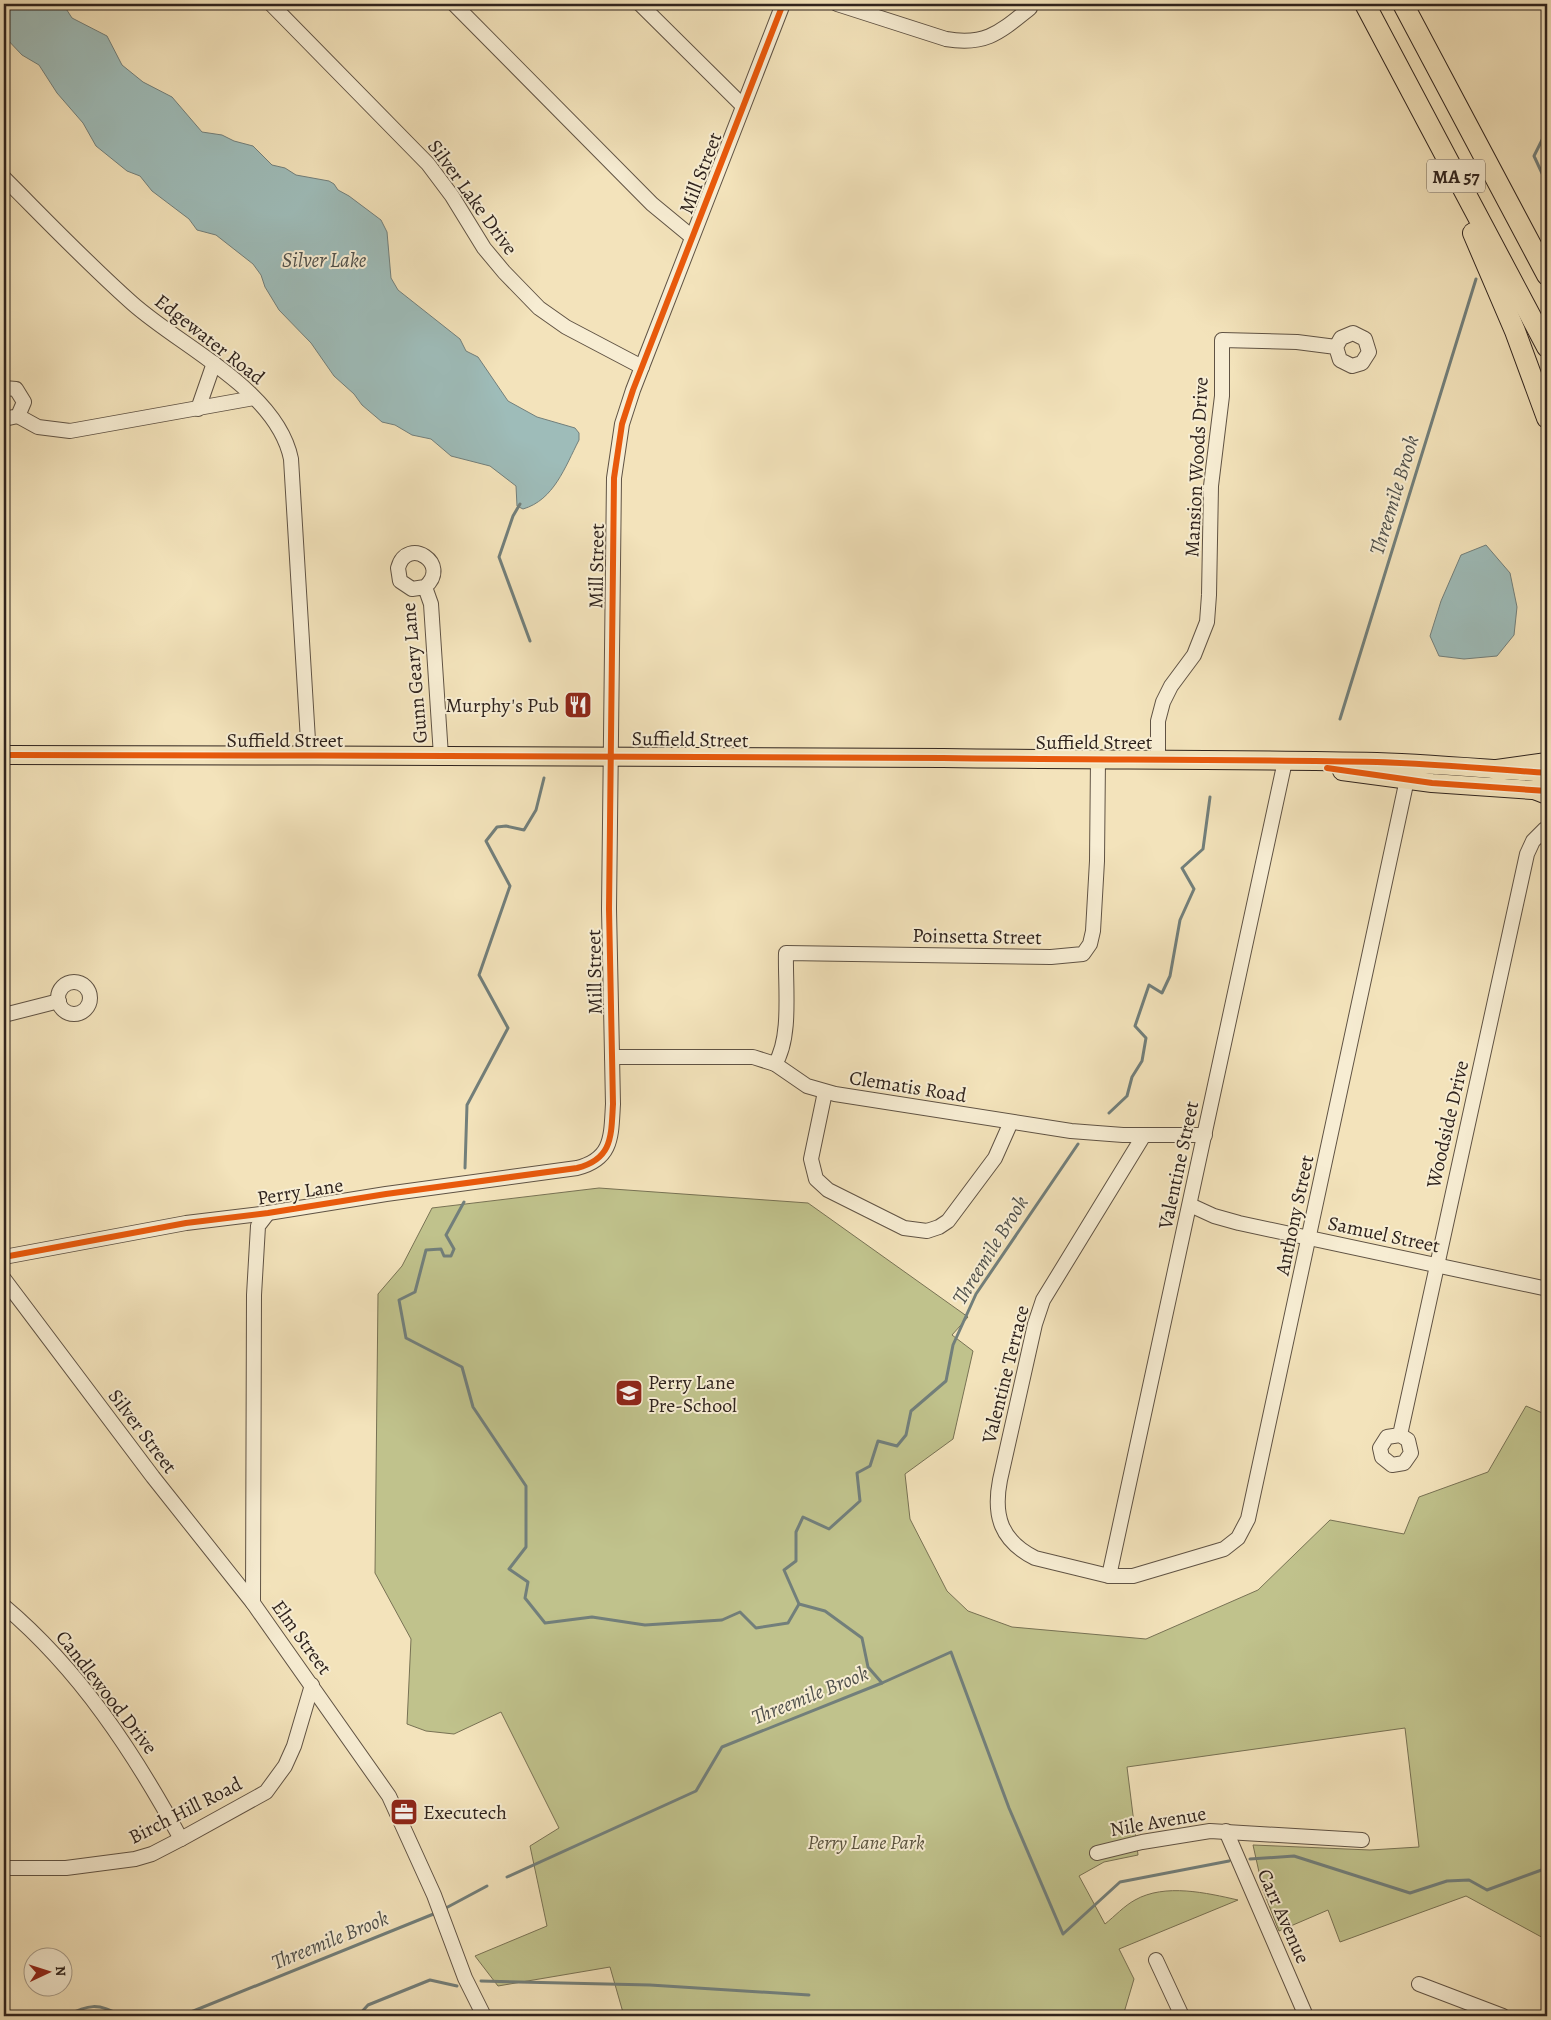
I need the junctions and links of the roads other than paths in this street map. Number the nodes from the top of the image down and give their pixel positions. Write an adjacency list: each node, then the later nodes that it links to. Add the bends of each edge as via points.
1 (271, 4): 19 (street, Silver Lake Drive, via 428,164 484,248 539,308 566,328)
2 (454, 4): 13 (street, via 652,204)
3 (640, 4): 10 (street)
4 (783, 4): 10 (street, Mill Street)
5 (837, 4): 8 (street, via 960,42 986,39)
6 (1364, 4): 9 (highway, MA 57)
7 (1405, 7): 12 (highway, MA 57)
8 (1030, 8)
9 (1411, 91): 17 (highway, MA 57); 24 (highway, via 1515,331)
10 (743, 106): 13 (street, Mill Street)
11 (4, 178): 18 (street, Edgewater Road, via 132,304)
12 (1505, 196): 14 (highway); 15 (highway, MA 57)
13 (692, 237): 19 (street, Mill Street)
14 (1547, 264)
15 (1547, 275)
16 (1336, 347): 31 (street, Mansion Woods Drive, via 1296,342 1222,340 1222,396 1211,486 1210,595 1206,622 1194,656 1170,686 1163,702 1158,721)
17 (1547, 347)
18 (214, 363): 21 (street, Edgewater Road); 22 (street)
19 (642, 367): 27 (street, Mill Street, via 622,424 614,478)
20 (4, 388): 23 (street, via 16,389 23,397 24,407)
21 (254, 398): 22 (street); 30 (street, Edgewater Road, via 282,430 291,459)
22 (198, 408): 23 (street, via 70,431 38,427)
23 (18, 416): 25 (street)
24 (1547, 418)
25 (4, 419)
26 (425, 587): 29 (street, Gunn Geary Lane, via 431,604)
27 (609, 754): 29 (main road, Suffield Street); 32 (main road, Suffield Street); 41 (street, Mill Street)
28 (4, 755): 30 (main road, Suffield Street)
29 (442, 756): 30 (main road, Suffield Street)
30 (309, 757)
31 (1158, 758): 32 (main road, Suffield Street); 33 (main road, Suffield Street)
32 (1098, 759): 42 (street, Poinsetta Street, via 1093,931 1083,954 1051,957 786,953 785,1035)
33 (1285, 761): 36 (main road, Suffield Street); 46 (street, Valentine Street)
34 (1547, 762): 35 (highway)
35 (1496, 770): 36 (main road, Suffield Street); 37 (main road, Suffield Street)
36 (1409, 772): 37 (main road, Suffield Street); 50 (street, Anthony Street)
37 (1545, 787)
38 (1546, 829): 52 (street, Woodside Drive, via 1527,854)
39 (58, 1001): 40 (street)
40 (4, 1015)
41 (612, 1057): 42 (street, Clematis Road, via 753,1057); 47 (street, Mill Street, via 611,1135)
42 (775, 1064): 43 (street, Clematis Road, via 807,1086)
43 (825, 1092): 44 (street, Clematis Road); 44 (street, via 812,1159 816,1179 828,1190 916,1231 933,1230 948,1221 995,1158)
44 (1011, 1122): 45 (street, Clematis Road, via 1071,1131)
45 (1144, 1135): 46 (street, Clematis Road); 56 (street, Valentine Terrace, via 1044,1300 1035,1324 997,1494 999,1519 1005,1532 1023,1552 1034,1558)
46 (1205, 1135): 48 (street, Valentine Street)
47 (601, 1157): 49 (street, Perry Lane, via 583,1167 566,1170)
48 (1190, 1205): 50 (street, Samuel Street, via 1220,1218); 56 (street, Valentine Street)
49 (268, 1213): 51 (street, Perry Lane, via 186,1222); 57 (street, Elm Street, via 258,1226 254,1295)
50 (1309, 1238): 52 (street, Samuel Street); 56 (street, Anthony Street, via 1243,1531 1232,1544 1215,1552 1133,1576)
51 (4, 1258)
52 (1436, 1266): 54 (street, Samuel Street); 55 (street, Woodside Drive)
53 (4, 1279): 57 (street, Silver Street, via 153,1477)
54 (1543, 1288)
55 (1400, 1435)
56 (1109, 1576)
57 (253, 1603): 59 (street, Elm Street)
58 (4, 1606): 61 (street, Candlewood Drive, via 47,1646 122,1738)
59 (312, 1685): 61 (street, Birch Hill Road, via 294,1746 274,1784 266,1792); 67 (street, Elm Street, via 389,1796)
60 (1226, 1831): 62 (street, Nile Avenue); 63 (street, Nile Avenue, via 1160,1839); 69 (street, Carr Avenue)
61 (181, 1839): 64 (street, Birch Hill Road, via 135,1860 66,1868)
62 (1362, 1840)
63 (1097, 1853)
64 (4, 1868)
65 (1156, 1960): 68 (street)
66 (1419, 1984): 70 (street)
67 (484, 2016)
68 (1182, 2016)
69 (1306, 2016)
70 (1503, 2016)

